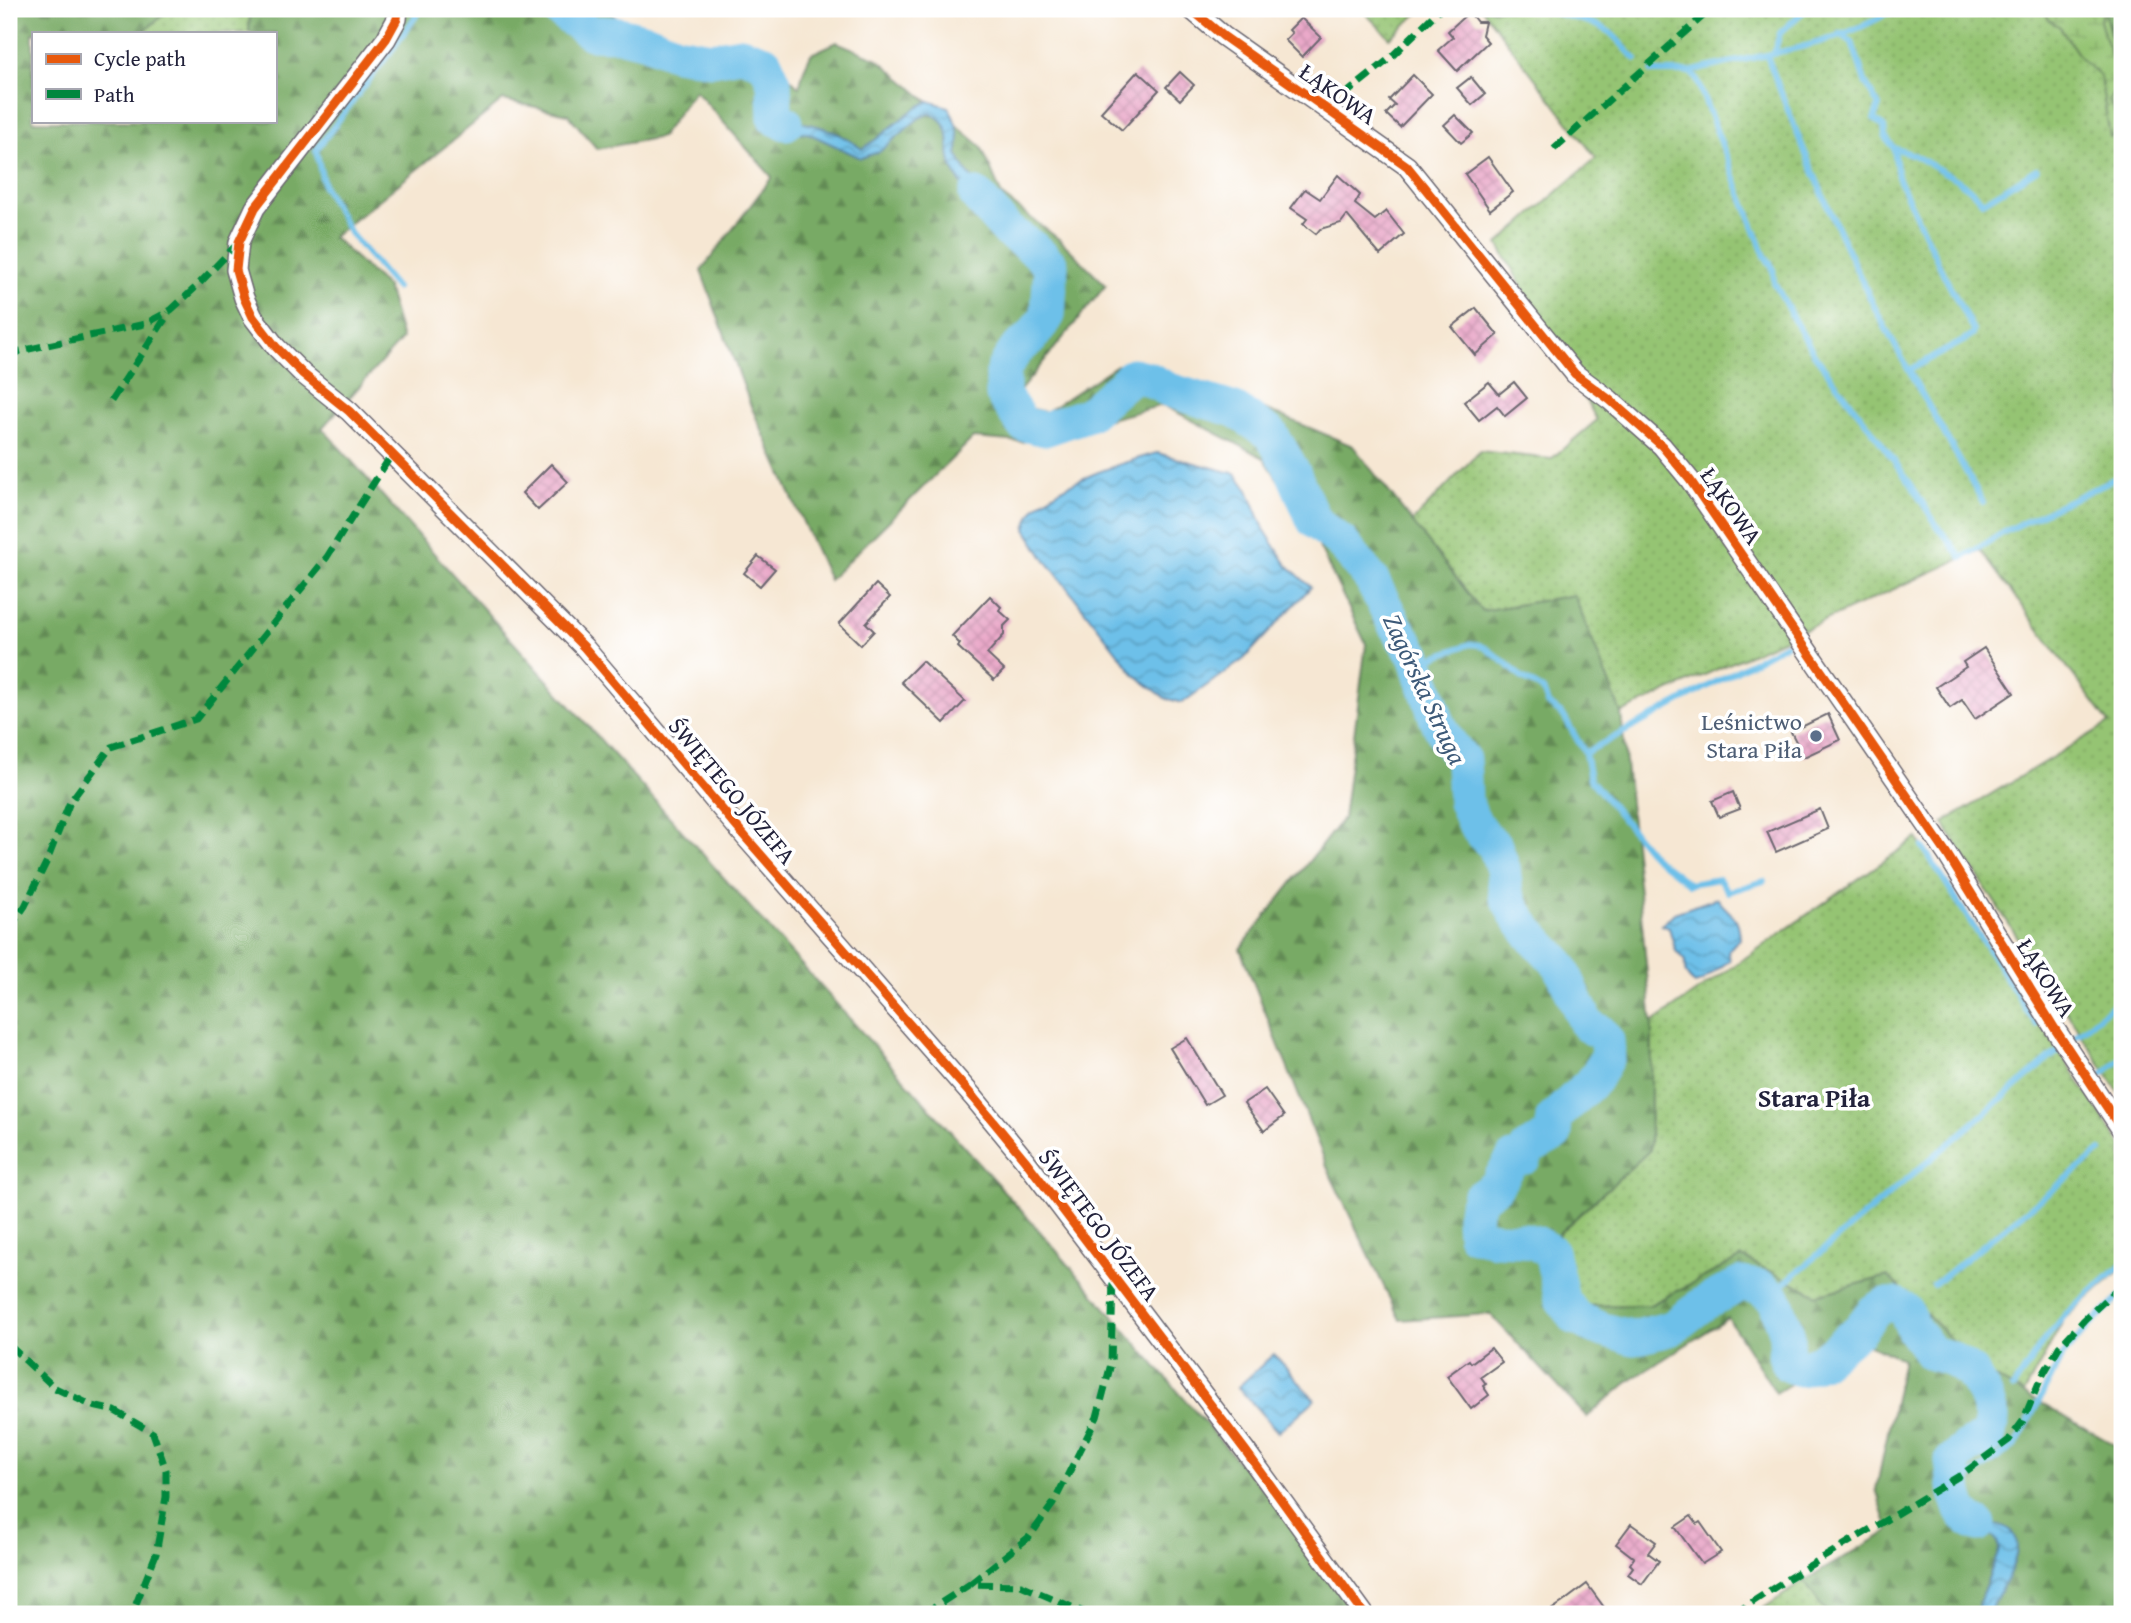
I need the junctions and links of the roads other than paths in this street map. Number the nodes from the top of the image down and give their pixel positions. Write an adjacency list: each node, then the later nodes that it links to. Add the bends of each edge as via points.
1 (398, 9): 4 (street, ŚWIĘTEGO JÓZEFA, via 386,39 246,225 236,270 253,317 303,374 349,411 584,647 974,1098 1245,1450)
2 (1191, 9): 3 (street, ŁĄKOWA, via 1407,166 1575,374 1662,446 1947,854)
3 (2122, 1130)
4 (1364, 1614)

